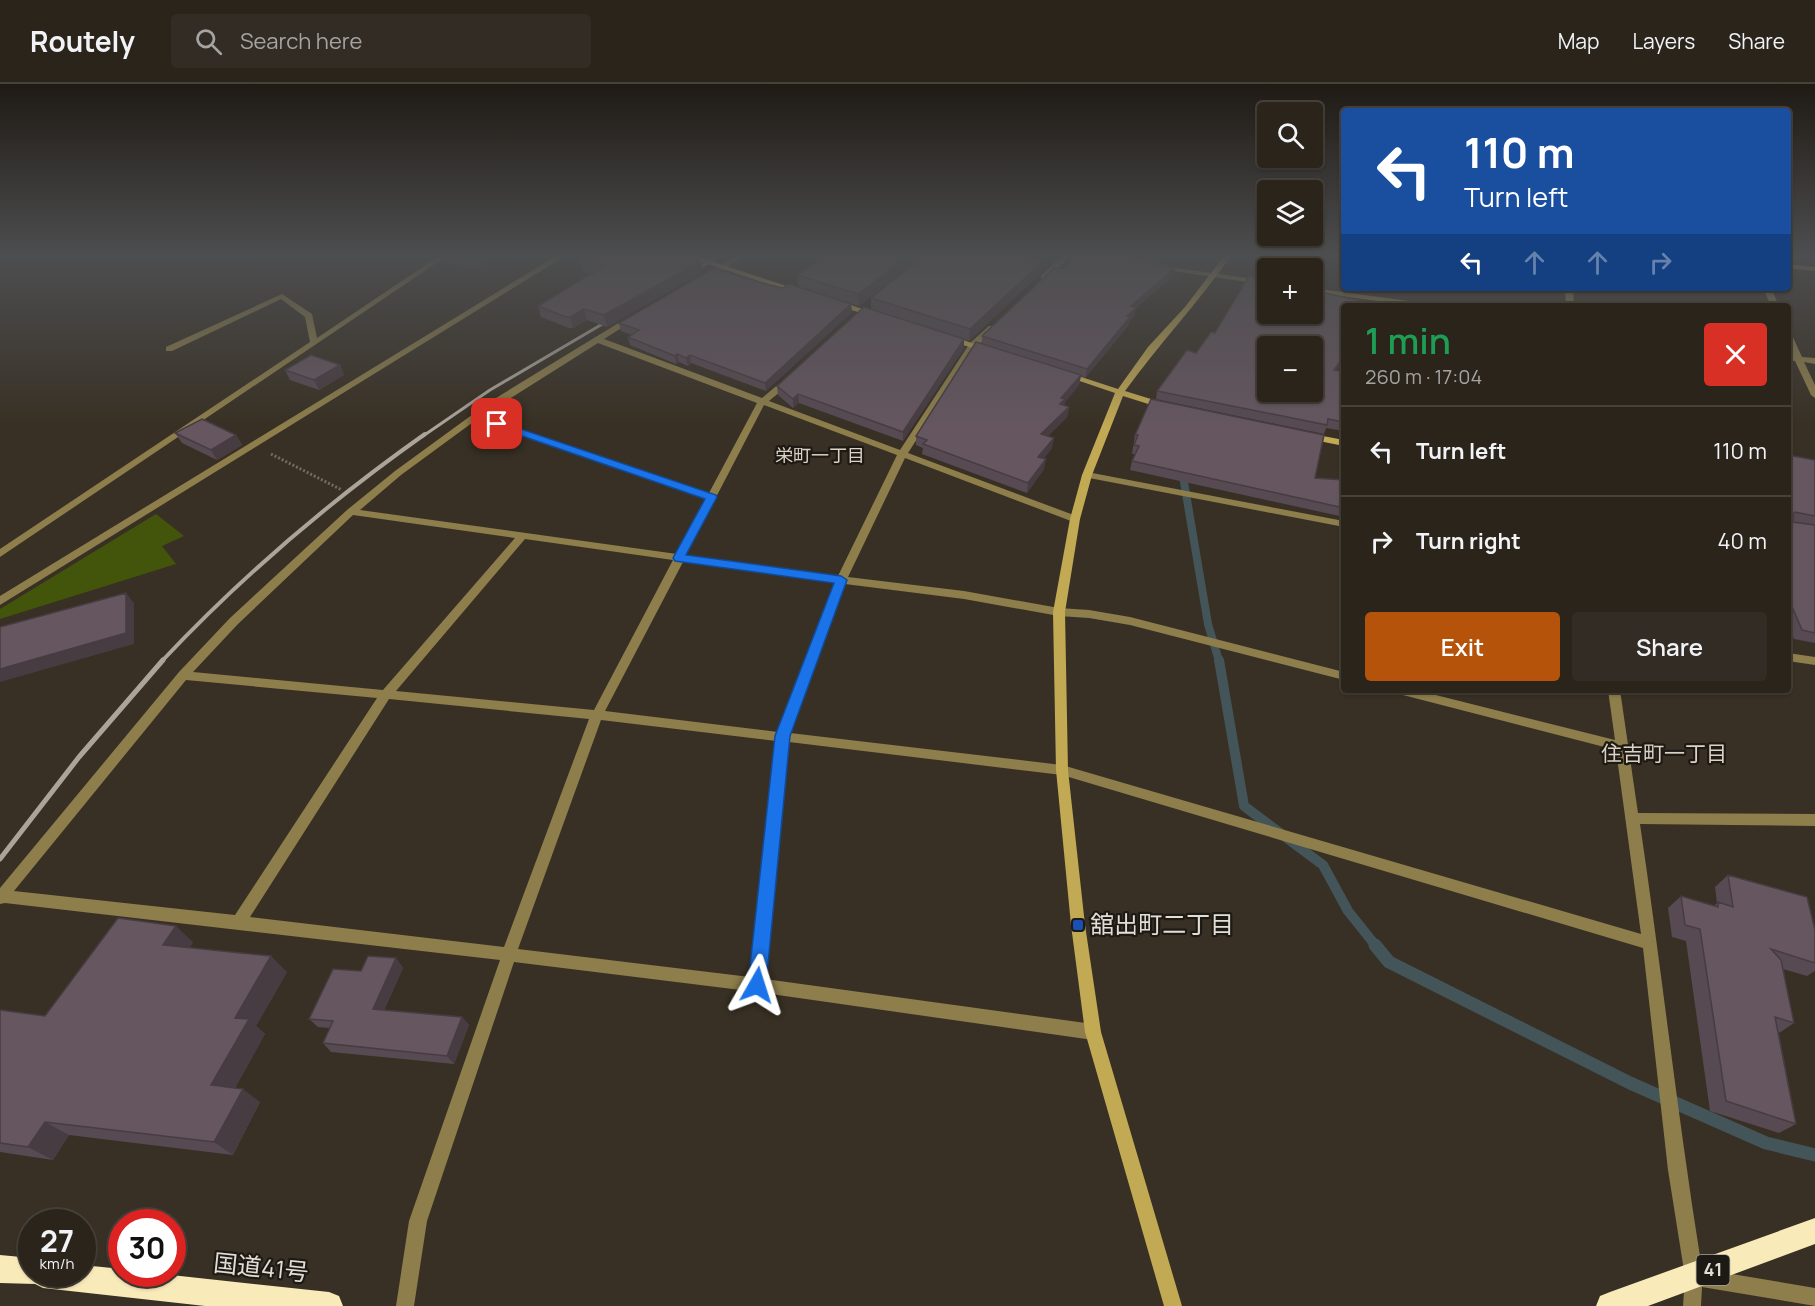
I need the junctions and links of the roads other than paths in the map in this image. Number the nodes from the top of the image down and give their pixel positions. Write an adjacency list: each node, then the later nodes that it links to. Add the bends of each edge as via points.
1 (246, 313): 15 (street)
2 (305, 313): 13 (street, via 309,316)
3 (360, 313): 13 (street)
4 (470, 313): 39 (street)
5 (642, 313): 11 (street)
6 (870, 313): 8 (street)
7 (1184, 313): 22 (street, via 1151,349)
8 (884, 318)
9 (1002, 319): 14 (street)
10 (940, 335): 14 (street)
11 (596, 339): 24 (street); 26 (street)
12 (1791, 342): 18 (street)
13 (314, 344): 36 (street)
14 (973, 345): 16 (street); 29 (street)
15 (169, 349)
16 (994, 352)
17 (1791, 358): 18 (street)
18 (1799, 359): 19 (street); 23 (street)
19 (1815, 361)
20 (798, 371): 24 (street)
21 (1058, 372): 22 (street)
22 (1120, 392): 25 (street); 30 (street)
23 (1815, 395)
24 (761, 403): 29 (street); 31 (street)
25 (1174, 408)
26 (475, 417): 31 (street); 32 (street)
27 (1299, 434): 28 (street)
28 (1341, 442)
29 (902, 454): 33 (street); 38 (street)
30 (1086, 475): 33 (street); 34 (street)
31 (712, 497): 37 (street)
32 (351, 512): 35 (street); 43 (street, via 234,621)
33 (1074, 519): 40 (street)
34 (1341, 523)
35 (523, 535): 37 (street); 47 (street)
36 (0, 554)
37 (679, 558): 38 (street); 48 (street)
38 (841, 580): 40 (street, via 964,595); 49 (street)
39 (0, 601)
40 (1059, 612): 44 (street, via 1131,621); 51 (street)
41 (1791, 657): 42 (street)
42 (1815, 661)
43 (183, 675): 47 (street); 54 (street)
44 (1341, 675)
45 (1411, 693): 50 (street)
46 (1614, 693): 50 (street)
47 (385, 696): 48 (street); 55 (street)
48 (597, 715): 49 (street); 57 (street)
49 (783, 736): 51 (street); 58 (street)
50 (1622, 747): 52 (street)
51 (1062, 770): 56 (street); 59 (street)
52 (1632, 818): 53 (street); 56 (street)
53 (1815, 819)
54 (1, 897): 55 (street)
55 (239, 922): 57 (street)
56 (1650, 943): 63 (street)
57 (509, 955): 58 (street); 67 (street, via 418,1221)
58 (757, 985): 59 (street)
59 (1093, 1032): 68 (street)
60 (1815, 1231): 63 (highway, 41)
61 (0, 1269): 62 (highway)
62 (18, 1271)
63 (1694, 1277): 65 (street); 69 (highway, 41); 70 (street)
64 (96, 1280): 66 (highway, 国道41号)
65 (1815, 1297)
66 (329, 1306)
67 (405, 1306)
68 (1173, 1306)
69 (1610, 1306)
70 (1692, 1306)

